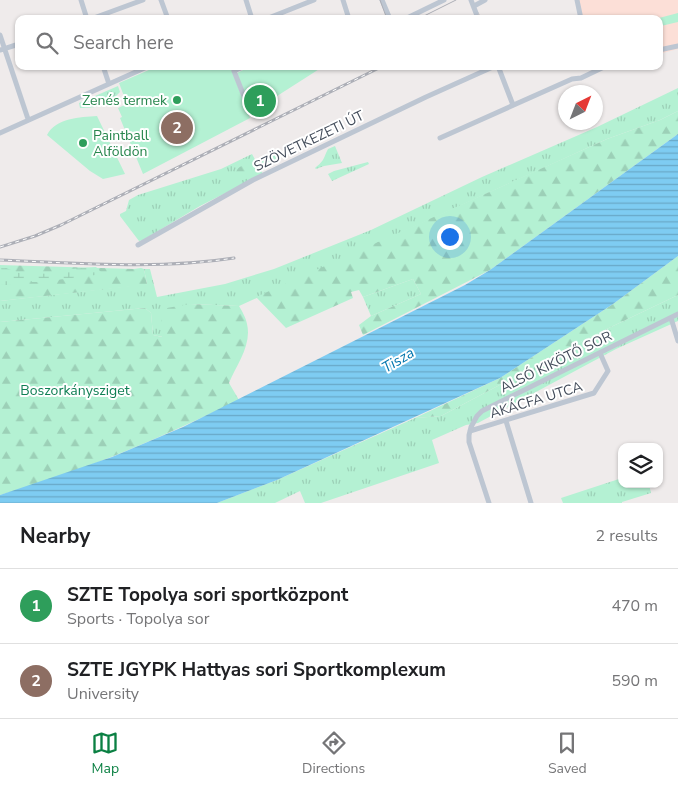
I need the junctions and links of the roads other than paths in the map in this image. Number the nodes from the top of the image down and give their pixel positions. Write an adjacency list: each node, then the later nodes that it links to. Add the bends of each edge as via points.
1 (81, 0): 16 (street)
2 (143, 0): 17 (street)
3 (161, 0): 18 (street)
4 (246, 0): 19 (street)
5 (314, 0): 20 (street)
6 (343, 0): 21 (street)
7 (382, 0): 22 (street)
8 (425, 0): 14 (street)
9 (444, 0): 14 (street)
10 (471, 0): 13 (street)
11 (485, 0): 13 (street)
12 (577, 0): 24 (street)
13 (474, 6): 15 (street)
14 (428, 8): 23 (street)
15 (476, 13)
16 (87, 15)
17 (100, 15)
18 (167, 15)
19 (251, 15)
20 (276, 15)
21 (348, 15)
22 (388, 15)
23 (413, 15)
24 (580, 15)
25 (0, 35): 29 (street)
26 (15, 45): 29 (street)
27 (678, 46): 28 (street)
28 (663, 49)
29 (2, 50): 39 (street)
30 (104, 70): 36 (street)
31 (139, 70): 36 (street)
32 (234, 70): 38 (street)
33 (487, 70): 42 (street, SZÖVETKEZETI ÚT, via 254,180)
34 (498, 70): 37 (street)
35 (592, 70): 37 (street, via 581,78)
36 (109, 84): 39 (street)
37 (513, 105): 41 (street)
38 (249, 109)
39 (28, 119): 40 (street)
40 (0, 132)
41 (440, 138)
42 (138, 245)
43 (678, 314): 44 (street, ALSÓ KIKÖTŐ SOR)
44 (671, 318): 45 (street); 46 (street, ALSÓ KIKÖTŐ SOR)
45 (678, 341)
46 (600, 353): 47 (street, AKÁCFA UTCA, via 608,371 594,393); 48 (street, ALSÓ KIKÖTŐ SOR, via 482,411)
47 (506, 421): 48 (street, AKÁCFA UTCA); 50 (street)
48 (470, 431): 49 (street, via 469,442)
49 (489, 503)
50 (532, 503)

